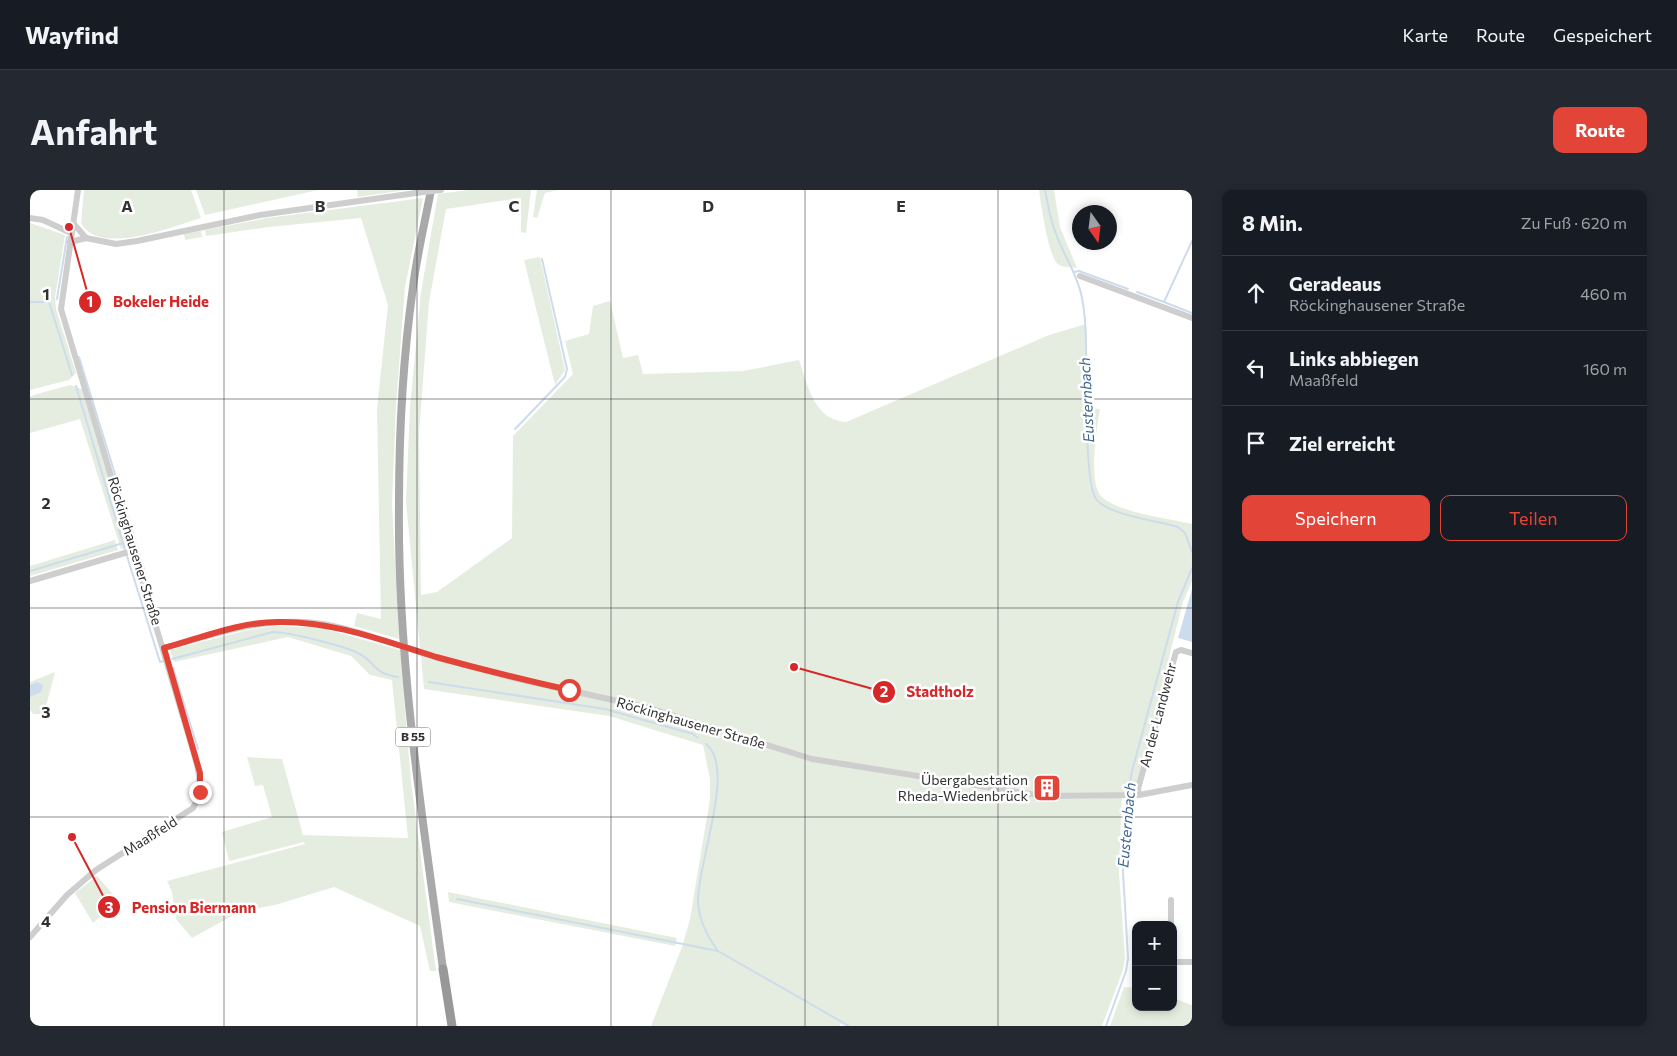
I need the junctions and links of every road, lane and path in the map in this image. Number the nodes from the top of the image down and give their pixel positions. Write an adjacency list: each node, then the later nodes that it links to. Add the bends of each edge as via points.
1 (78, 190): 5 (street, Röckinghausener Straße)
2 (431, 190): 22 (main road, B 55, via 413,287 402,407 399,523 408,680 418,782)
3 (441, 190): 7 (street, bridge, via 260,215 116,244)
4 (30, 218): 6 (street, via 43,220)
5 (73, 223): 6 (street, Röckinghausener Straße); 7 (street)
6 (71, 233): 8 (street, Röckinghausener Straße)
7 (86, 238): 8 (street)
8 (70, 242): 11 (street, Röckinghausener Straße, via 61,309)
9 (1080, 276): 10 (street)
10 (1192, 318)
11 (135, 550): 12 (street); 13 (street, Röckinghausener Straße)
12 (30, 581)
13 (164, 648): 16 (street, Röckinghausener Straße, bridge, via 249,625 276,622 322,624 514,678 649,708 812,759 1035,795); 19 (street, Maaßfeld, via 200,773 198,801 187,813 96,870 67,895)
14 (1192, 653): 16 (street, An der Landwehr, via 1176,652)
15 (1192, 785): 16 (street, Röckinghausener Straße)
16 (1136, 795)
17 (1171, 900): 18 (street)
18 (1171, 921)
19 (30, 937)
20 (1177, 962): 21 (street)
21 (1192, 962)
22 (443, 969): 23 (highway, B 55)
23 (452, 1023)

